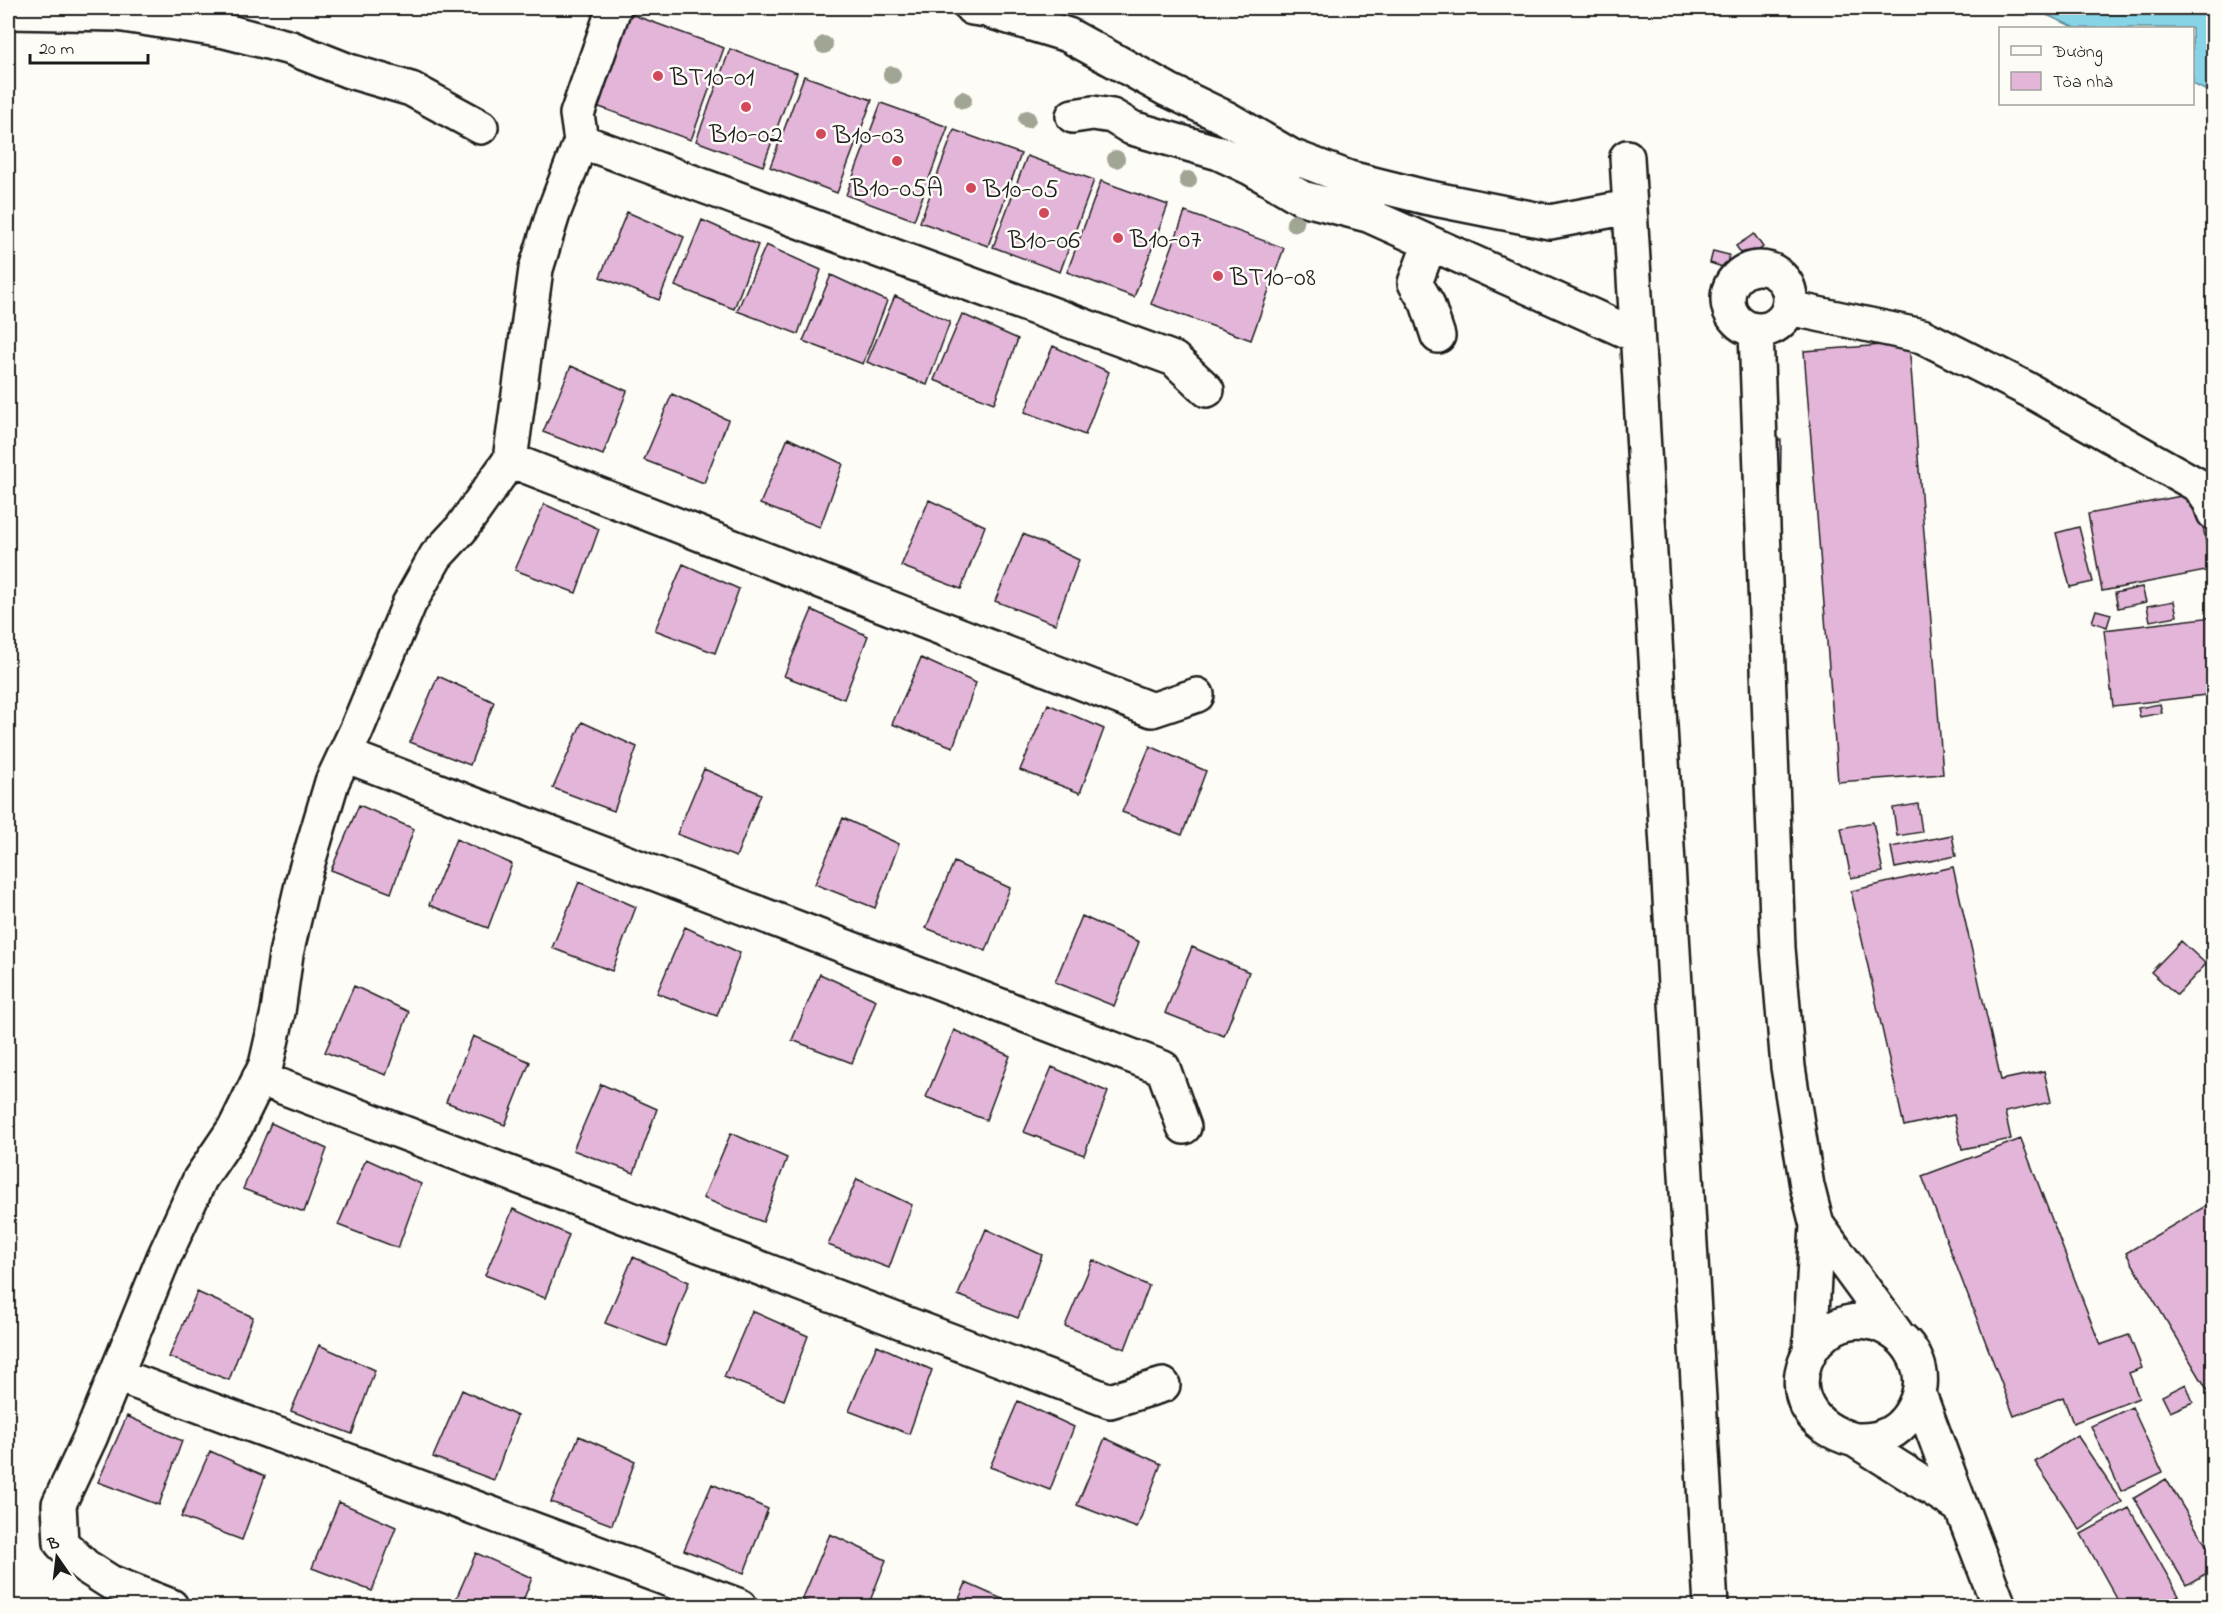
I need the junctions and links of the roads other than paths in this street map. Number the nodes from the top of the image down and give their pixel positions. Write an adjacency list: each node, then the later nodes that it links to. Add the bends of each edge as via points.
1 (614, 8): 6 (street, via 576,114)
2 (972, 8): 8 (street, via 1068,36 1291,156 1349,178 1550,222)
3 (8, 12): 5 (street, via 117,14 225,31 291,48 411,89)
4 (1073, 116): 9 (street, via 1112,116 1132,128 1219,153 1302,198 1368,215)
5 (481, 127)
6 (581, 141): 14 (street, via 1174,359); 15 (street, via 536,269)
7 (1627, 157): 8 (street)
8 (1629, 207): 13 (street)
9 (1430, 243): 12 (street, via 1415,283 1427,303); 13 (street)
10 (1789, 308): 11 (street, via 1776,326); 11 (street, via 1789,290 1776,273 1761,268 1741,274 1733,282 1728,306 1739,324); 16 (street, via 1922,336 2027,389 2199,486)
11 (1756, 331): 21 (street, via 1778,948 1788,1067)
12 (1438, 336)
13 (1637, 336): 31 (street)
14 (1207, 390)
15 (510, 460): 17 (street, via 1152,710); 18 (street, via 436,556 414,594)
16 (2214, 513)
17 (1197, 695)
18 (345, 755): 19 (street, via 332,782 304,876 286,954 278,1012); 20 (street, via 1163,1068)
19 (260, 1078): 24 (street, via 236,1126 200,1179); 25 (street, via 1110,1401)
20 (1184, 1127)
21 (1817, 1225): 22 (street); 23 (street)
22 (1896, 1333): 23 (street, via 1875,1323 1854,1322 1824,1334); 26 (street, via 1911,1348 1919,1367)
23 (1810, 1349): 27 (street, via 1802,1369 1801,1391 1809,1410 1835,1435)
24 (117, 1375): 29 (street, via 59,1504 61,1543 85,1566 110,1582); 30 (street)
25 (1163, 1385)
26 (1919, 1395): 27 (street, via 1911,1414 1897,1429 1878,1438); 28 (street)
27 (1855, 1440): 28 (street)
28 (1961, 1507): 32 (street)
29 (171, 1606)
30 (740, 1606)
31 (1711, 1606)
32 (1999, 1606)

